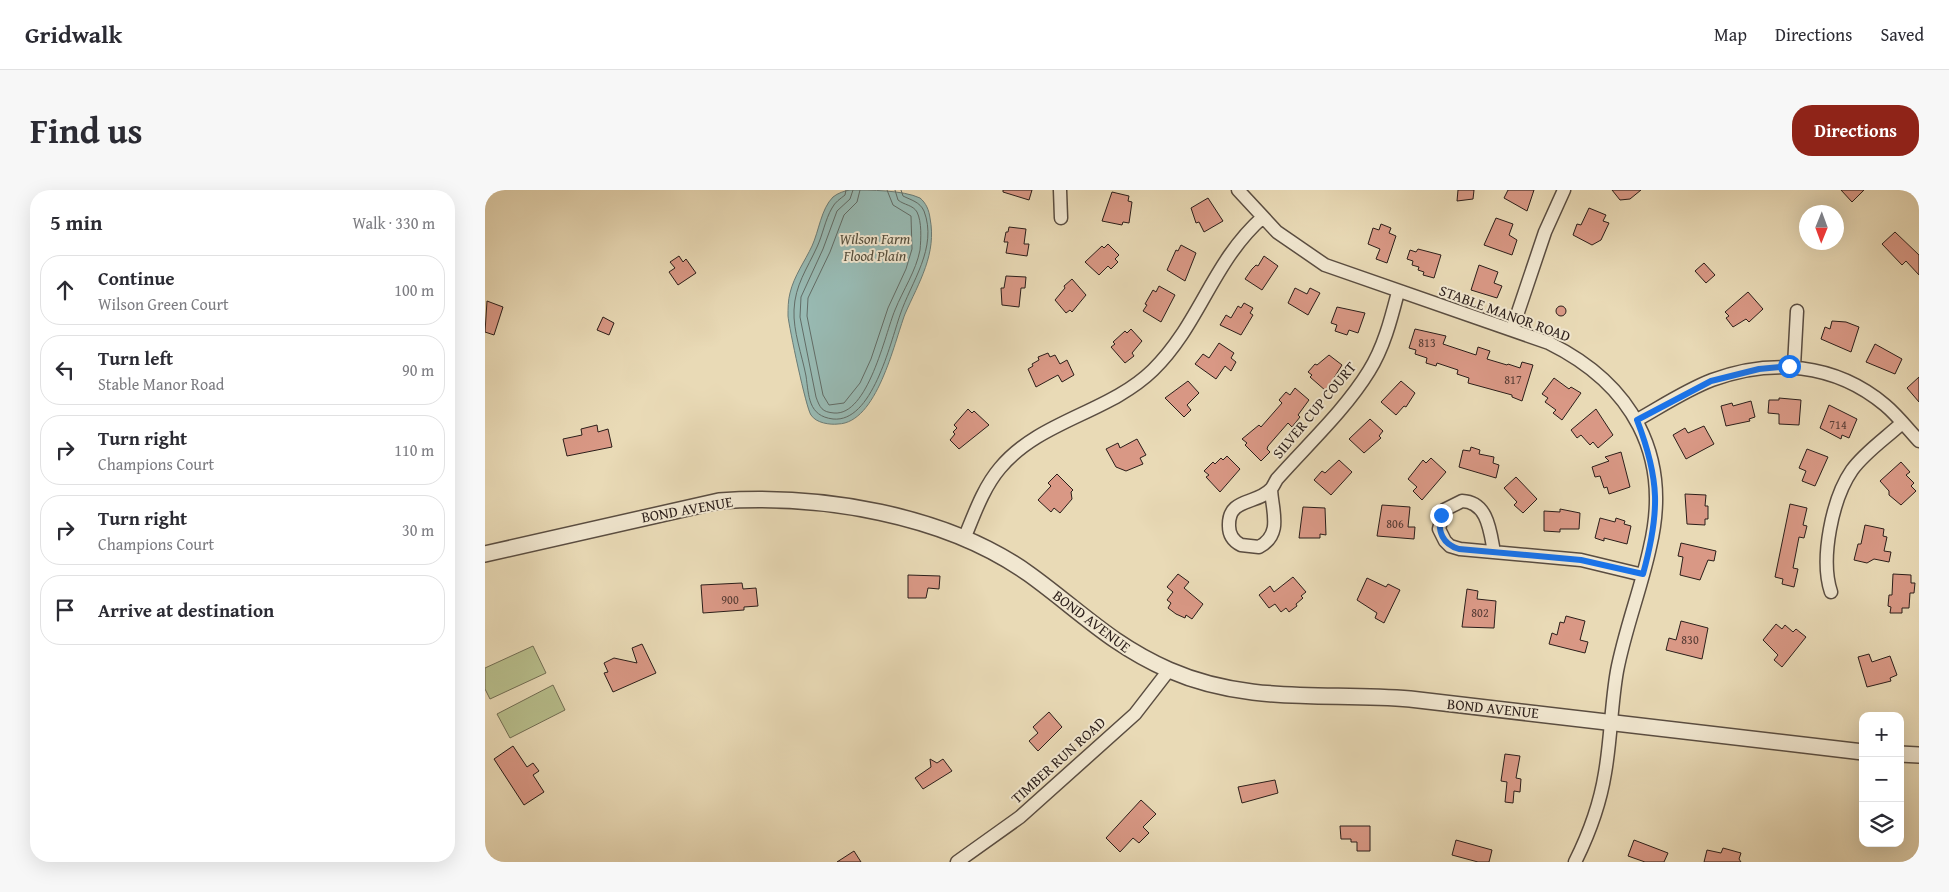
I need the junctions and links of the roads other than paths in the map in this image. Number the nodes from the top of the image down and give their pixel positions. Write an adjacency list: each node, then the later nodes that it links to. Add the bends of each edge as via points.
1 (1060, 190): 5 (street)
2 (1239, 190): 4 (street, STABLE MANOR ROAD)
3 (1565, 190): 8 (street, via 1545,232)
4 (1263, 217): 6 (street, STABLE MANOR ROAD, via 1290,243 1317,261); 14 (street, via 1233,248 1165,359 1126,392 1044,433 1009,458 984,492)
5 (1061, 218)
6 (1398, 292): 8 (street, STABLE MANOR ROAD); 13 (street, SILVER CUP COURT, via 1380,350 1369,371)
7 (1797, 311): 9 (street)
8 (1512, 330): 10 (street, STABLE MANOR ROAD, via 1549,343 1589,366 1607,380)
9 (1794, 366): 10 (street, via 1759,369 1711,381); 11 (street, via 1845,381 1885,405)
10 (1637, 420): 17 (street, STABLE MANOR ROAD, via 1651,461 1657,496 1654,530)
11 (1902, 423): 12 (street); 18 (street, via 1862,459 1840,496 1826,563)
12 (1919, 441)
13 (1271, 489): 13 (street, SILVER CUP COURT, via 1233,510 1230,533 1241,545 1259,547 1272,536 1275,520)
14 (964, 538): 16 (street, BOND AVENUE, via 887,514 843,506 742,500 695,505); 19 (street, BOND AVENUE, via 1029,574 1119,644)
15 (1494, 552): 15 (street, via 1451,546 1445,541 1439,529 1444,510 1461,501 1478,506 1486,517); 17 (street, via 1581,560)
16 (485, 554)
17 (1643, 574): 20 (street, STABLE MANOR ROAD, via 1618,667)
18 (1831, 592)
19 (1169, 670): 20 (street, BOND AVENUE, via 1223,688 1273,696 1374,696); 24 (street, TIMBER RUN ROAD, via 1135,714 1020,817)
20 (1610, 721): 21 (street, BOND AVENUE); 25 (street, STABLE MANOR ROAD, via 1605,774 1598,804)
21 (1859, 752)
22 (1904, 754): 23 (street)
23 (1919, 755)
24 (957, 862)
25 (1575, 862)

